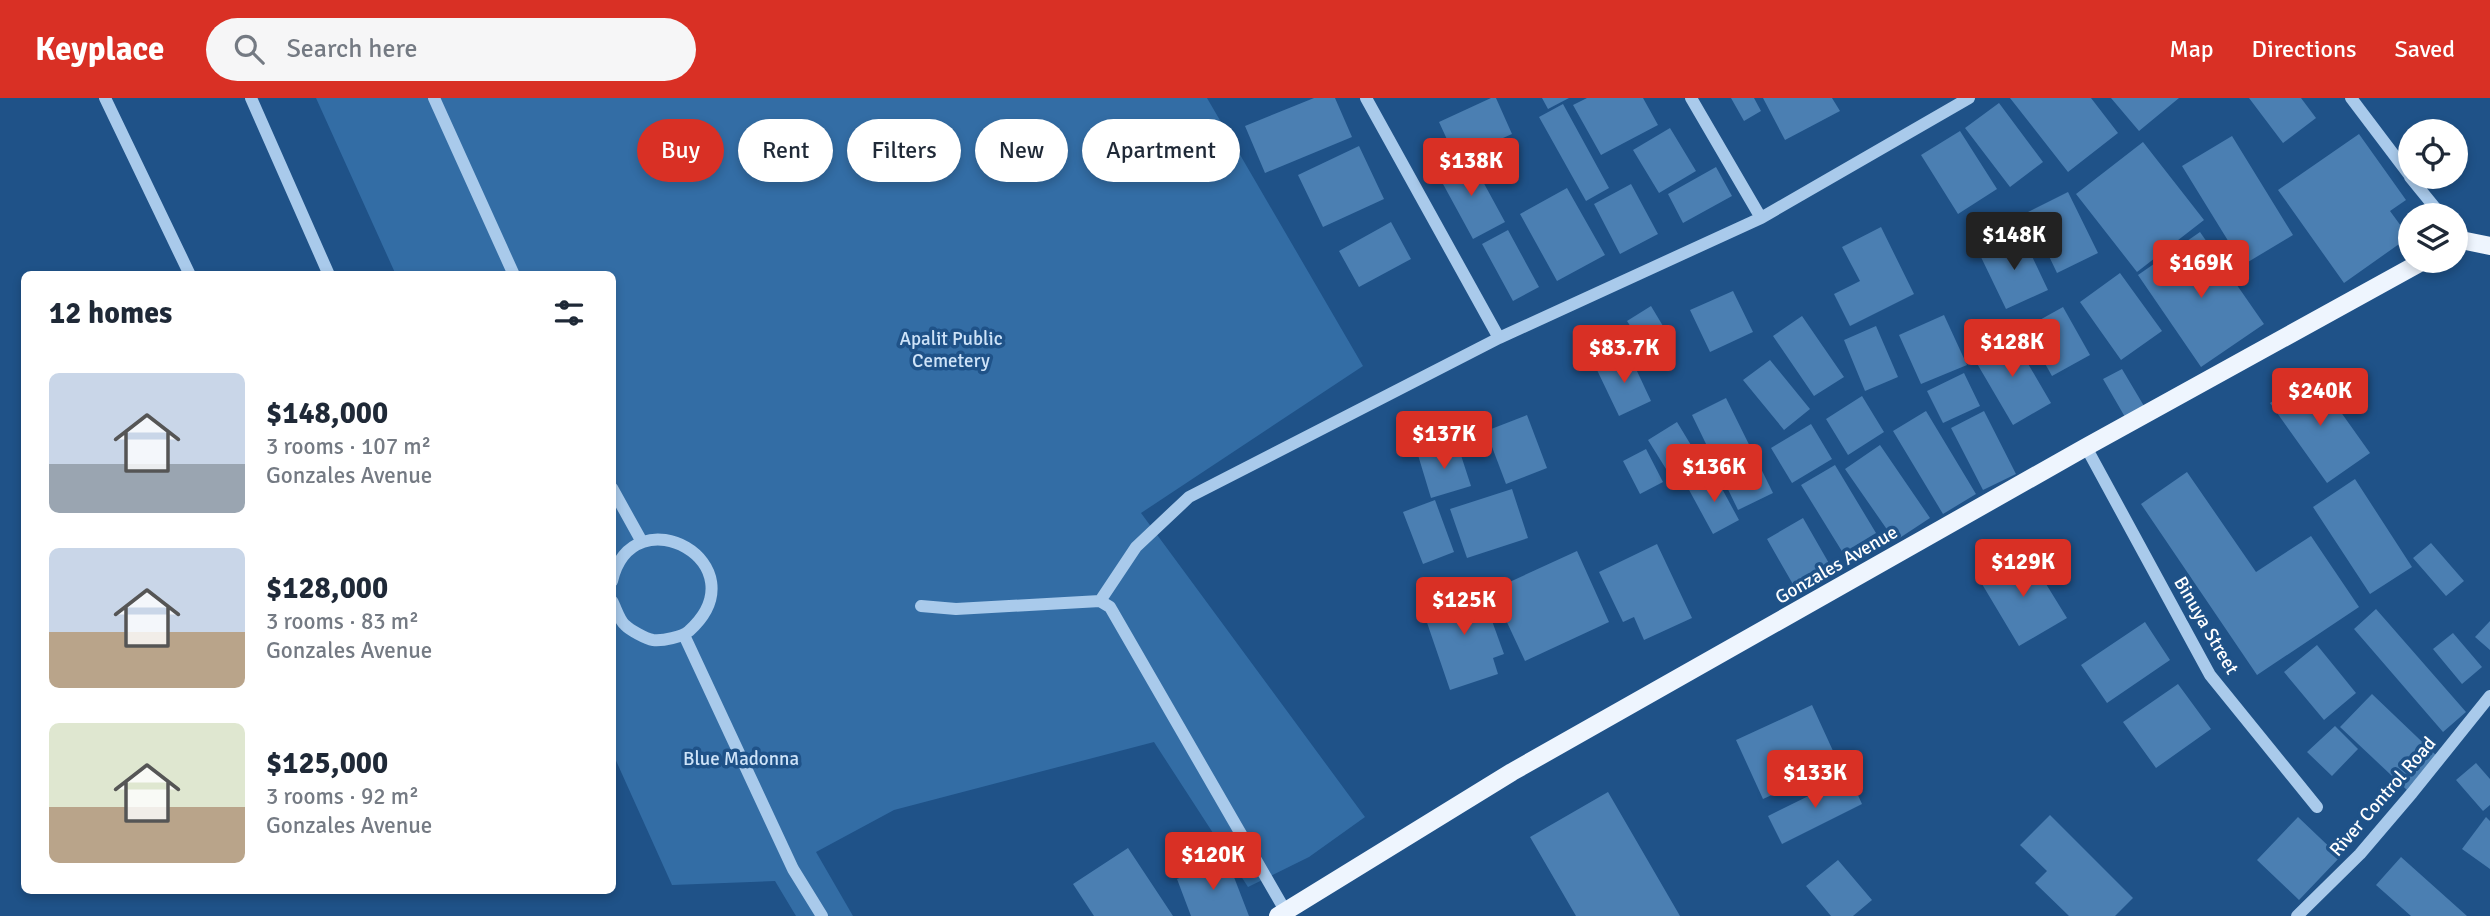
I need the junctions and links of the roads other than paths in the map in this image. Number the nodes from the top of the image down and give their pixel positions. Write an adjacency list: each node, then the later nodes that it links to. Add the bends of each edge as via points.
1 (105, 98): 14 (street)
2 (251, 98): 15 (street)
3 (434, 98): 16 (street)
4 (1366, 98): 18 (street)
5 (1691, 98): 11 (street)
6 (1969, 98): 11 (street)
7 (2351, 98): 8 (street)
8 (2398, 160)
9 (2420, 189): 10 (street)
10 (2431, 203)
11 (1761, 218): 18 (street)
12 (2468, 241): 13 (main road)
13 (2490, 246)
14 (188, 271)
15 (327, 271)
16 (512, 271)
17 (2401, 273): 19 (main road, Gonzales Avenue)
18 (1499, 338): 23 (street, via 1189,498 1136,547)
19 (2086, 447): 28 (street, Binuya Street, via 2210,675); 29 (main road, Gonzales Avenue, via 1512,772)
20 (616, 495): 21 (street)
21 (642, 542): 22 (street); 26 (street, via 667,539 691,548 708,568 712,594 703,618)
22 (616, 566)
23 (1100, 601): 24 (street, via 956,609); 29 (street, via 1110,607 1145,664)
24 (921, 606)
25 (616, 609): 26 (street, via 623,624 652,640)
26 (684, 635): 30 (street, via 793,869)
27 (2490, 696): 31 (street, River Control Road, via 2360,854)
28 (2317, 807)
29 (1282, 914)
30 (822, 916)
31 (2297, 916)

